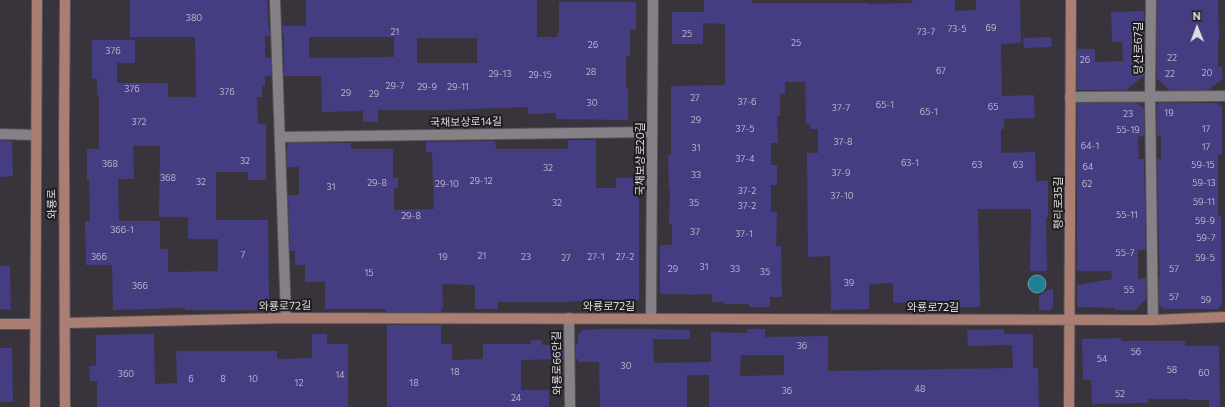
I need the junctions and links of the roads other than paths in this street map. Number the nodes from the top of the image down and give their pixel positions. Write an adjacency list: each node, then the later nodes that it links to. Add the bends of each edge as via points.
1 (37, 0): 12 (street, 와룡로)
2 (65, 0): 20 (street, 와룡로)
3 (276, 0): 13 (street)
4 (653, 0): 10 (street, 국채보상로20길)
5 (1071, 0): 9 (street, 평리로35길)
6 (1151, 0): 7 (street, 당산로67길)
7 (1150, 96): 8 (street); 9 (street); 19 (street)
8 (1225, 96)
9 (1070, 97): 18 (street, 평리로35길)
10 (652, 132): 13 (street, 국채보상로14길); 17 (street, 국채보상로20길)
11 (0, 134): 12 (street)
12 (36, 135): 22 (street, 와룡로)
13 (280, 136): 15 (street)
14 (1225, 317): 19 (street, 와룡로72길)
15 (286, 318): 16 (street, 와룡로72길); 20 (street, 와룡로72길)
16 (569, 318): 17 (street, 와룡로72길); 25 (street, 와룡로66안길)
17 (651, 318): 18 (street, 와룡로72길)
18 (1070, 319): 19 (street, 와룡로72길); 26 (street, 평리로35길)
19 (1153, 320)
20 (66, 323): 24 (street, 와룡로)
21 (0, 324): 22 (street)
22 (36, 324): 23 (street, 와룡로)
23 (35, 407)
24 (65, 407)
25 (570, 407)
26 (1069, 407)

